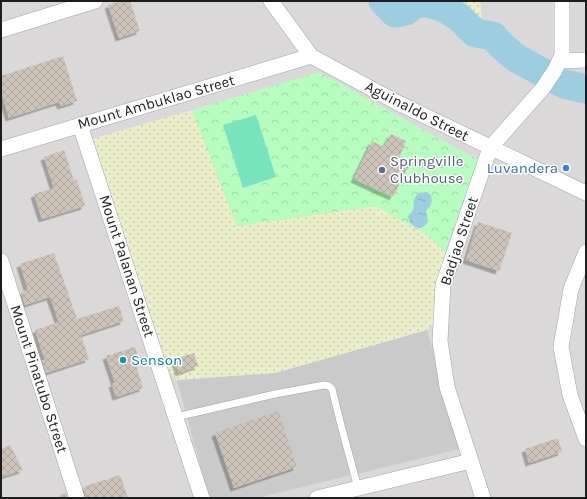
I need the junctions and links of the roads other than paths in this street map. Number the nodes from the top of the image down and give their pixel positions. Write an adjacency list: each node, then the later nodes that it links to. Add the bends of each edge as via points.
1 (95, 1): 4 (street)
2 (271, 1): 5 (street, Aguinaldo Street)
3 (562, 1): 7 (street, via 562,55)
4 (1, 30)
5 (311, 56): 8 (street, Mount Ambuklao Street); 9 (street, Aguinaldo Street, via 396,102)
6 (586, 60): 7 (street)
7 (558, 65): 9 (street, via 543,88)
8 (80, 125): 10 (street, Mount Ambuklao Street); 14 (street, Mount Palanan Street)
9 (490, 148): 11 (street, Aguinaldo Street); 16 (street, Badjao Street, via 443,285 440,341 447,387)
10 (1, 149)
11 (586, 193)
12 (586, 252): 15 (street, via 571,289 560,347 570,395)
13 (1, 261): 18 (street, Mount Pinatubo Street)
14 (176, 417): 17 (lane, via 275,394 329,386 332,389); 19 (street, Mount Palanan Street)
15 (586, 439)
16 (471, 461): 17 (street); 21 (street, Badjao Street)
17 (358, 488): 20 (street)
18 (77, 498)
19 (202, 498)
20 (317, 498)
21 (483, 498)

